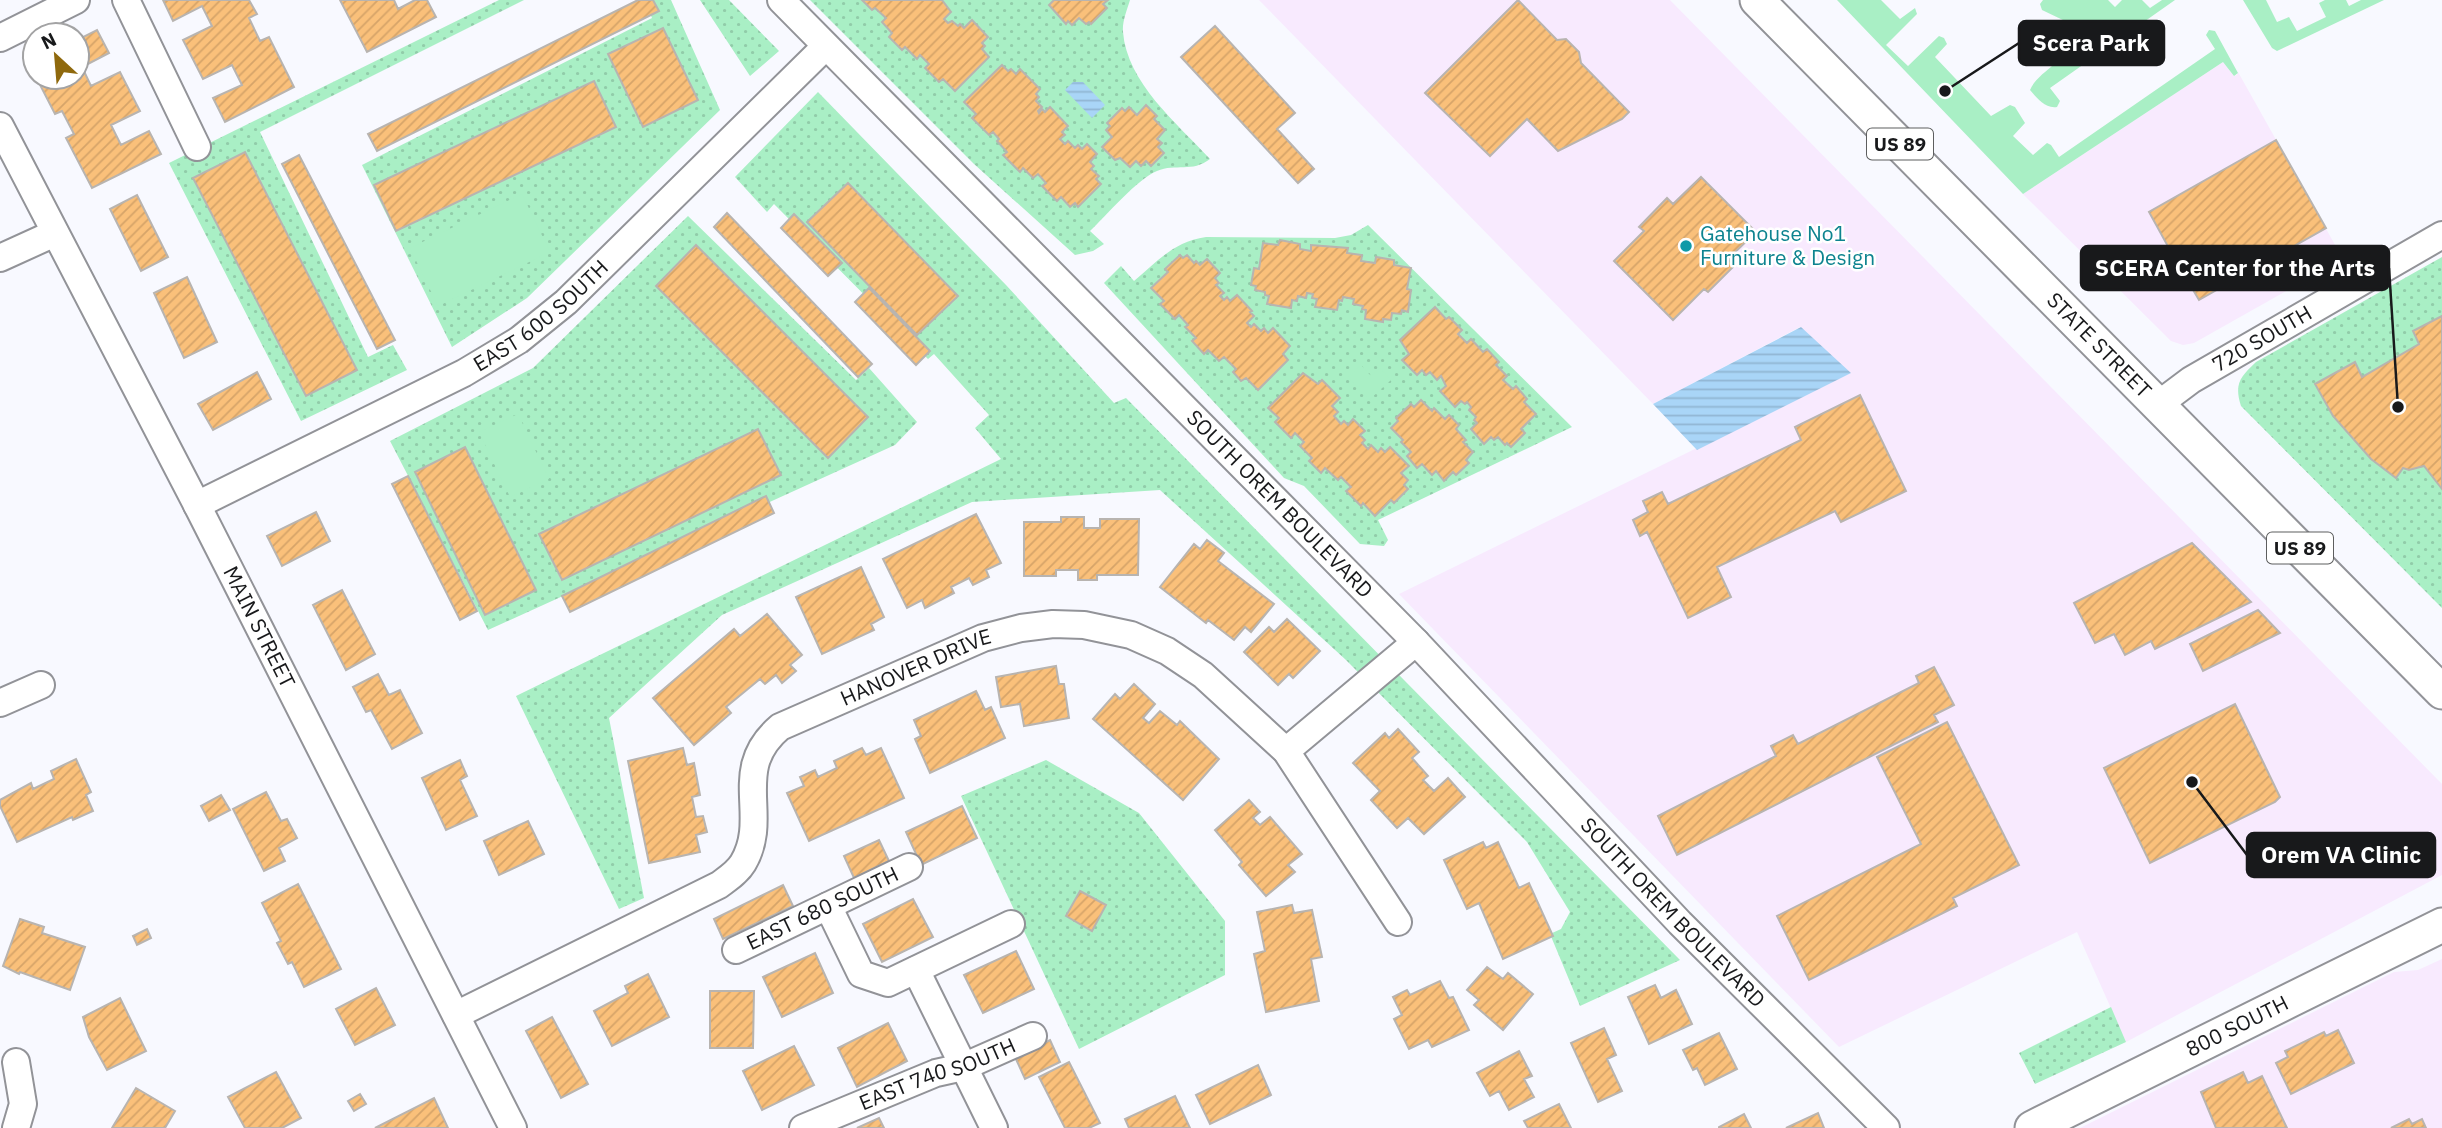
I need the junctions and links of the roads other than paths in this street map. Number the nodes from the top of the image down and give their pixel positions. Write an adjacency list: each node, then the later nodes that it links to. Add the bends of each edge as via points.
1 (76, 0): 5 (street)
2 (126, 0): 8 (street)
3 (781, 0): 6 (street, SOUTH OREM BOULEVARD)
4 (1757, 0): 12 (main road, STATE STREET / US 89)
5 (0, 38)
6 (826, 46): 13 (street, EAST 600 SOUTH, via 566,302 519,340 464,373); 14 (street, SOUTH OREM BOULEVARD)
7 (0, 126): 9 (street, MAIN STREET)
8 (197, 147)
9 (55, 233): 11 (street); 13 (street, MAIN STREET)
10 (2442, 235): 12 (street, 720 SOUTH, via 2191,380)
11 (0, 258)
12 (2159, 404): 16 (main road, STATE STREET / US 89)
13 (197, 505): 26 (street, MAIN STREET)
14 (1416, 642): 18 (street); 34 (street, SOUTH OREM BOULEVARD, via 1680,923)
15 (41, 685): 17 (street)
16 (2442, 692)
17 (0, 703)
18 (1286, 751): 21 (street, HANOVER DRIVE); 26 (street, HANOVER DRIVE, via 1203,675 1167,651 1130,635 1053,624 983,638 780,727 767,738 753,769 750,845 743,863 719,885)
19 (909, 867): 20 (street, EAST 680 SOUTH)
20 (828, 906): 24 (street, EAST 680 SOUTH); 25 (street, via 861,974 888,983)
21 (1398, 922)
22 (1011, 924): 25 (street)
23 (2442, 925): 35 (main road, 800 SOUTH)
24 (736, 950)
25 (916, 970): 29 (street)
26 (456, 1015): 31 (street, MAIN STREET)
27 (1033, 1036): 29 (street, EAST 740 SOUTH)
28 (16, 1062): 30 (street, via 23,1104)
29 (963, 1067): 32 (street, EAST 740 SOUTH, via 936,1073); 33 (street)
30 (16, 1128)
31 (513, 1128)
32 (803, 1128)
33 (994, 1128)
34 (1886, 1128)
35 (2032, 1128)

